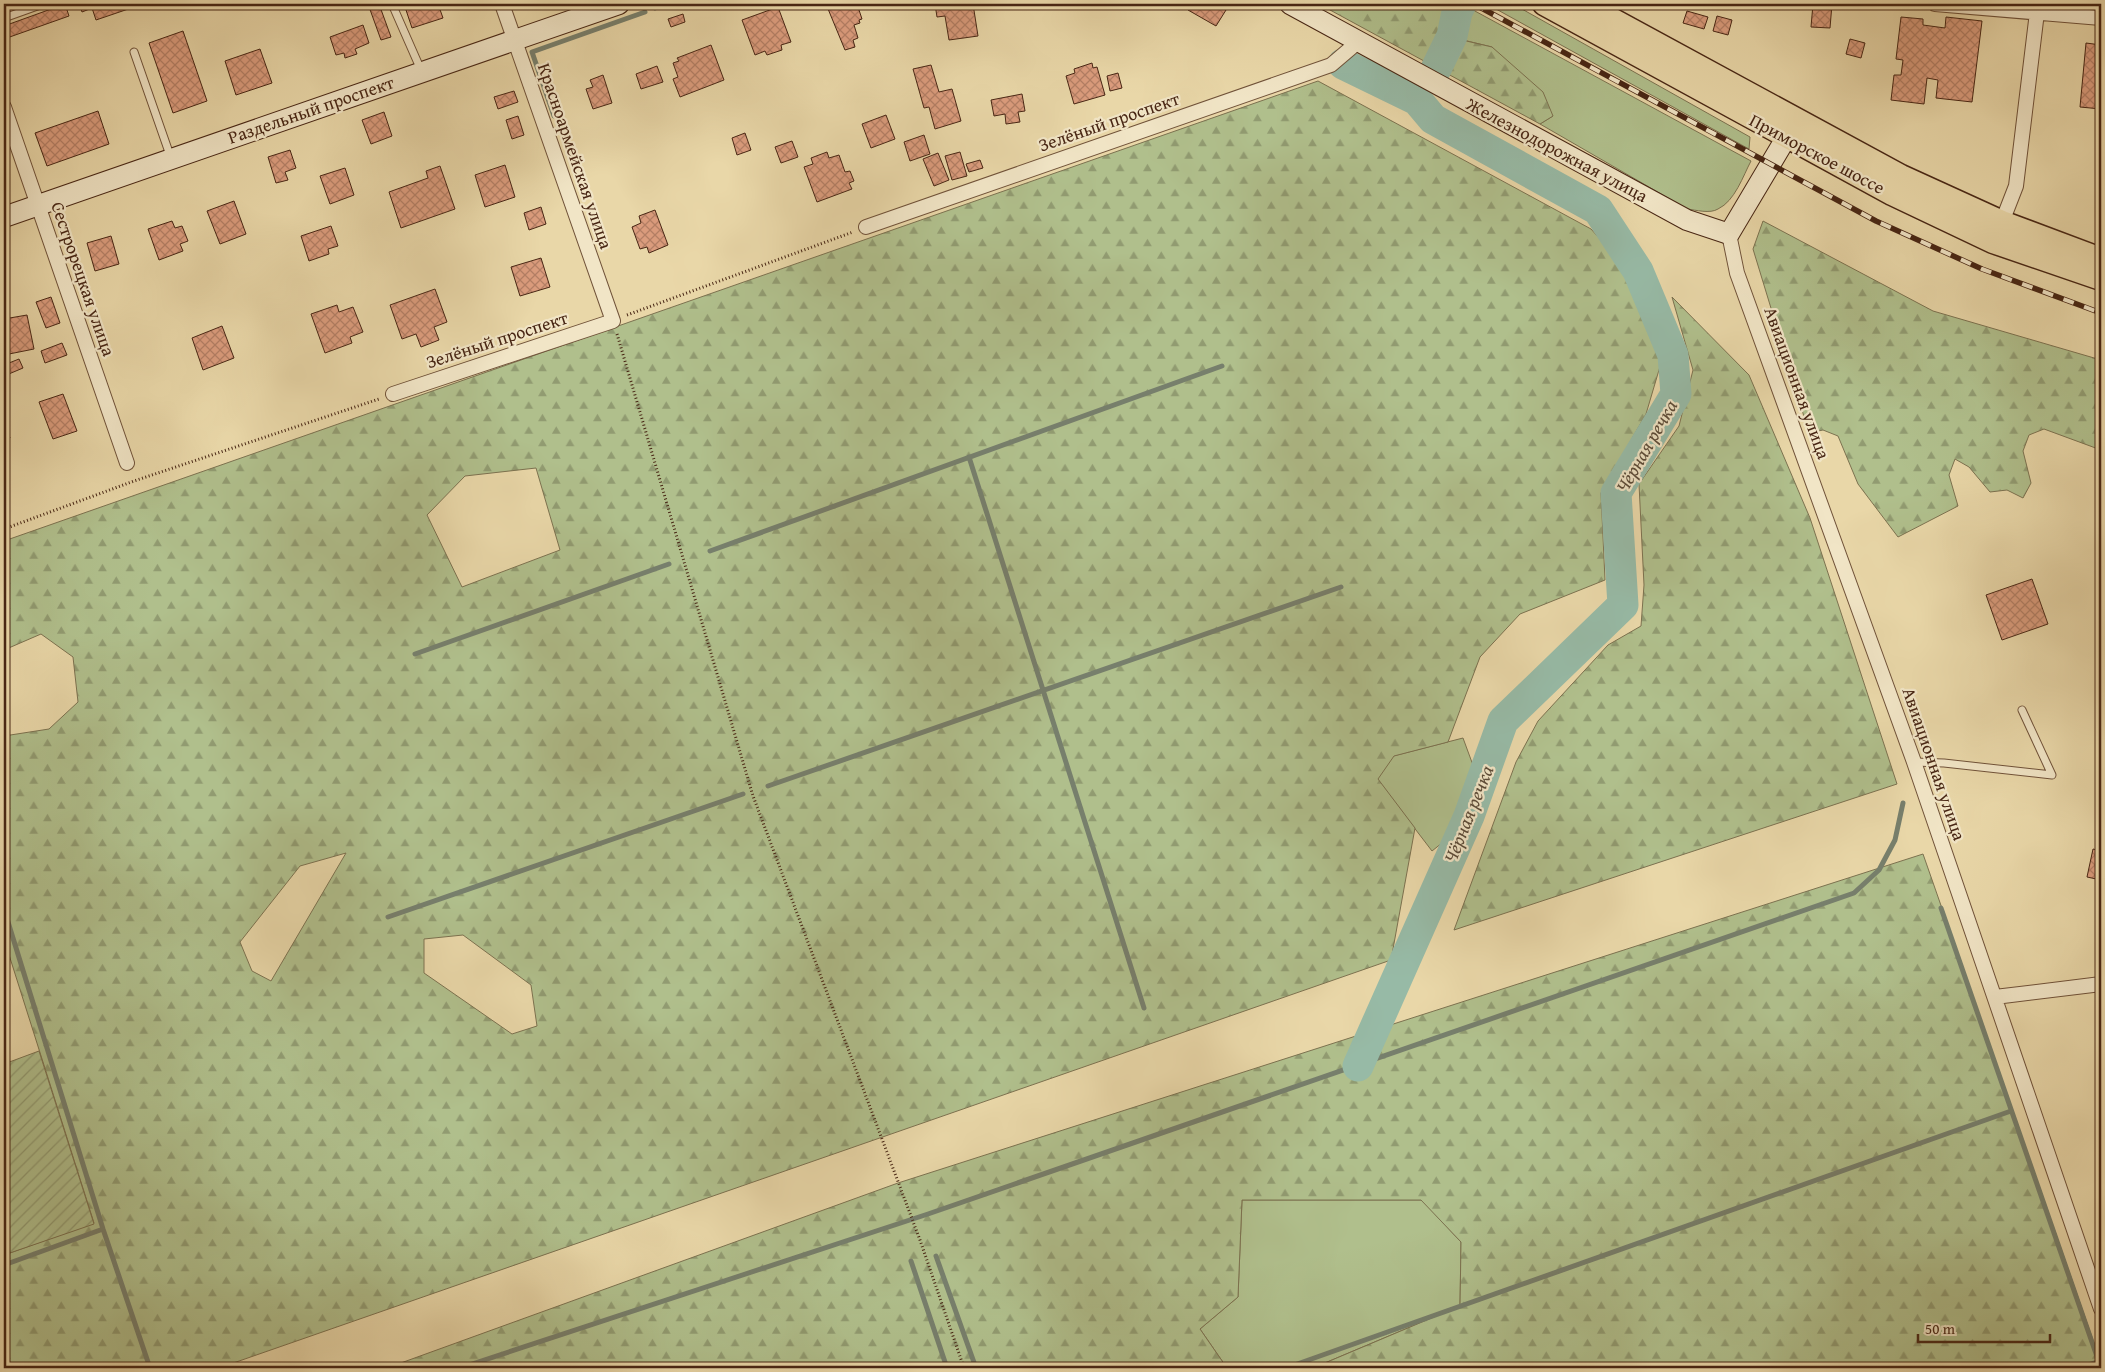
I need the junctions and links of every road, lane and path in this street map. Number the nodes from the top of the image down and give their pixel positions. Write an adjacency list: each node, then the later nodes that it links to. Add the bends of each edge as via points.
1 (43, 4): 10 (lane)
2 (392, 4): 15 (lane)
3 (502, 4): 12 (street, Красноармейская улица)
4 (619, 4): 12 (street, Раздельный проспект)
5 (1290, 4): 13 (street, Железнодорожная улица)
6 (1544, 4): 17 (main road, Приморское шоссе)
7 (1584, 4): 21 (main road, Приморское шоссе, via 1901,176)
8 (1935, 4): 9 (street)
9 (2037, 8): 11 (street); 21 (street, via 2016,186)
10 (4, 18)
11 (2101, 18)
12 (515, 40): 15 (street, Раздельный проспект); 26 (street, Красноармейская улица)
13 (1358, 42): 22 (street, Зелёный проспект, via 1331,65); 23 (street, Железнодорожная улица, via 1687,220)
14 (134, 52): 18 (lane)
15 (422, 72): 18 (street, Раздельный проспект)
16 (4, 107): 19 (street, Сестрорецкая улица)
17 (1786, 138): 23 (street); 25 (main road, Приморское шоссе, via 1892,194 1994,242)
18 (172, 159): 19 (street, Раздельный проспект)
19 (38, 205): 20 (street, Раздельный проспект); 28 (street, Сестрорецкая улица)
20 (4, 217)
21 (2002, 222): 24 (main road, Приморское шоссе)
22 (866, 227): 26 (path)
23 (1729, 234): 31 (street, Авиационная улица, via 1740,282)
24 (2101, 259)
25 (2101, 279)
26 (613, 321): 27 (street, Зелёный проспект); 35 (path, via 753,796 920,1240)
27 (394, 394): 29 (path, via 134,481)
28 (127, 462)
29 (4, 529)
30 (2022, 710): 31 (lane, via 2052,775)
31 (1914, 762): 33 (street, Авиационная улица)
32 (2101, 984): 33 (street)
33 (1995, 997): 34 (street, Авиационная улица)
34 (2101, 1309)
35 (964, 1368)

